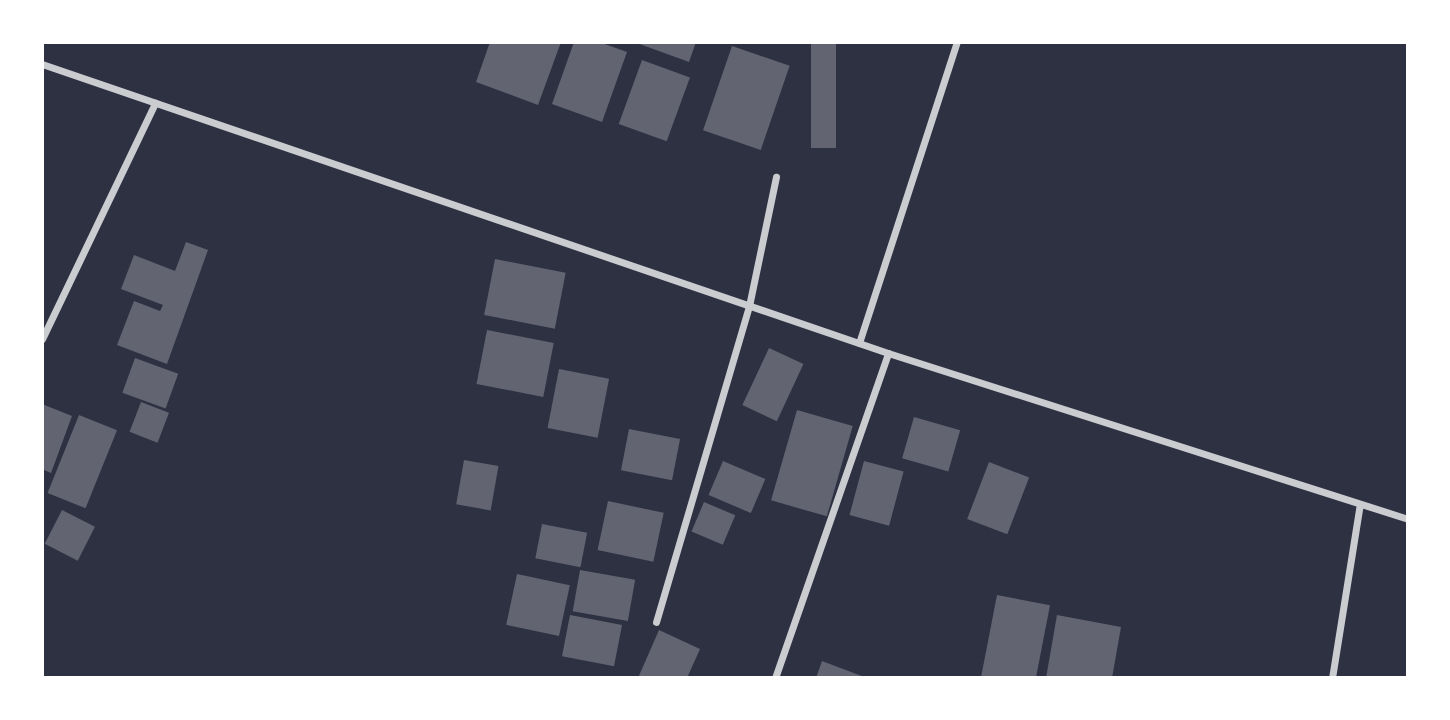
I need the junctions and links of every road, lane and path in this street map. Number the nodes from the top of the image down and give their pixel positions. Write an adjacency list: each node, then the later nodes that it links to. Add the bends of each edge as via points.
1 (957, 42): 7 (street)
2 (42, 64): 3 (street)
3 (155, 103): 5 (street); 6 (street)
4 (775, 177): 5 (street)
5 (749, 306): 7 (street); 11 (street)
6 (42, 339)
7 (859, 343): 8 (street)
8 (888, 353): 9 (street); 12 (street)
9 (1360, 503): 10 (street); 13 (street)
10 (1408, 519)
11 (656, 622)
12 (775, 678)
13 (1332, 678)

